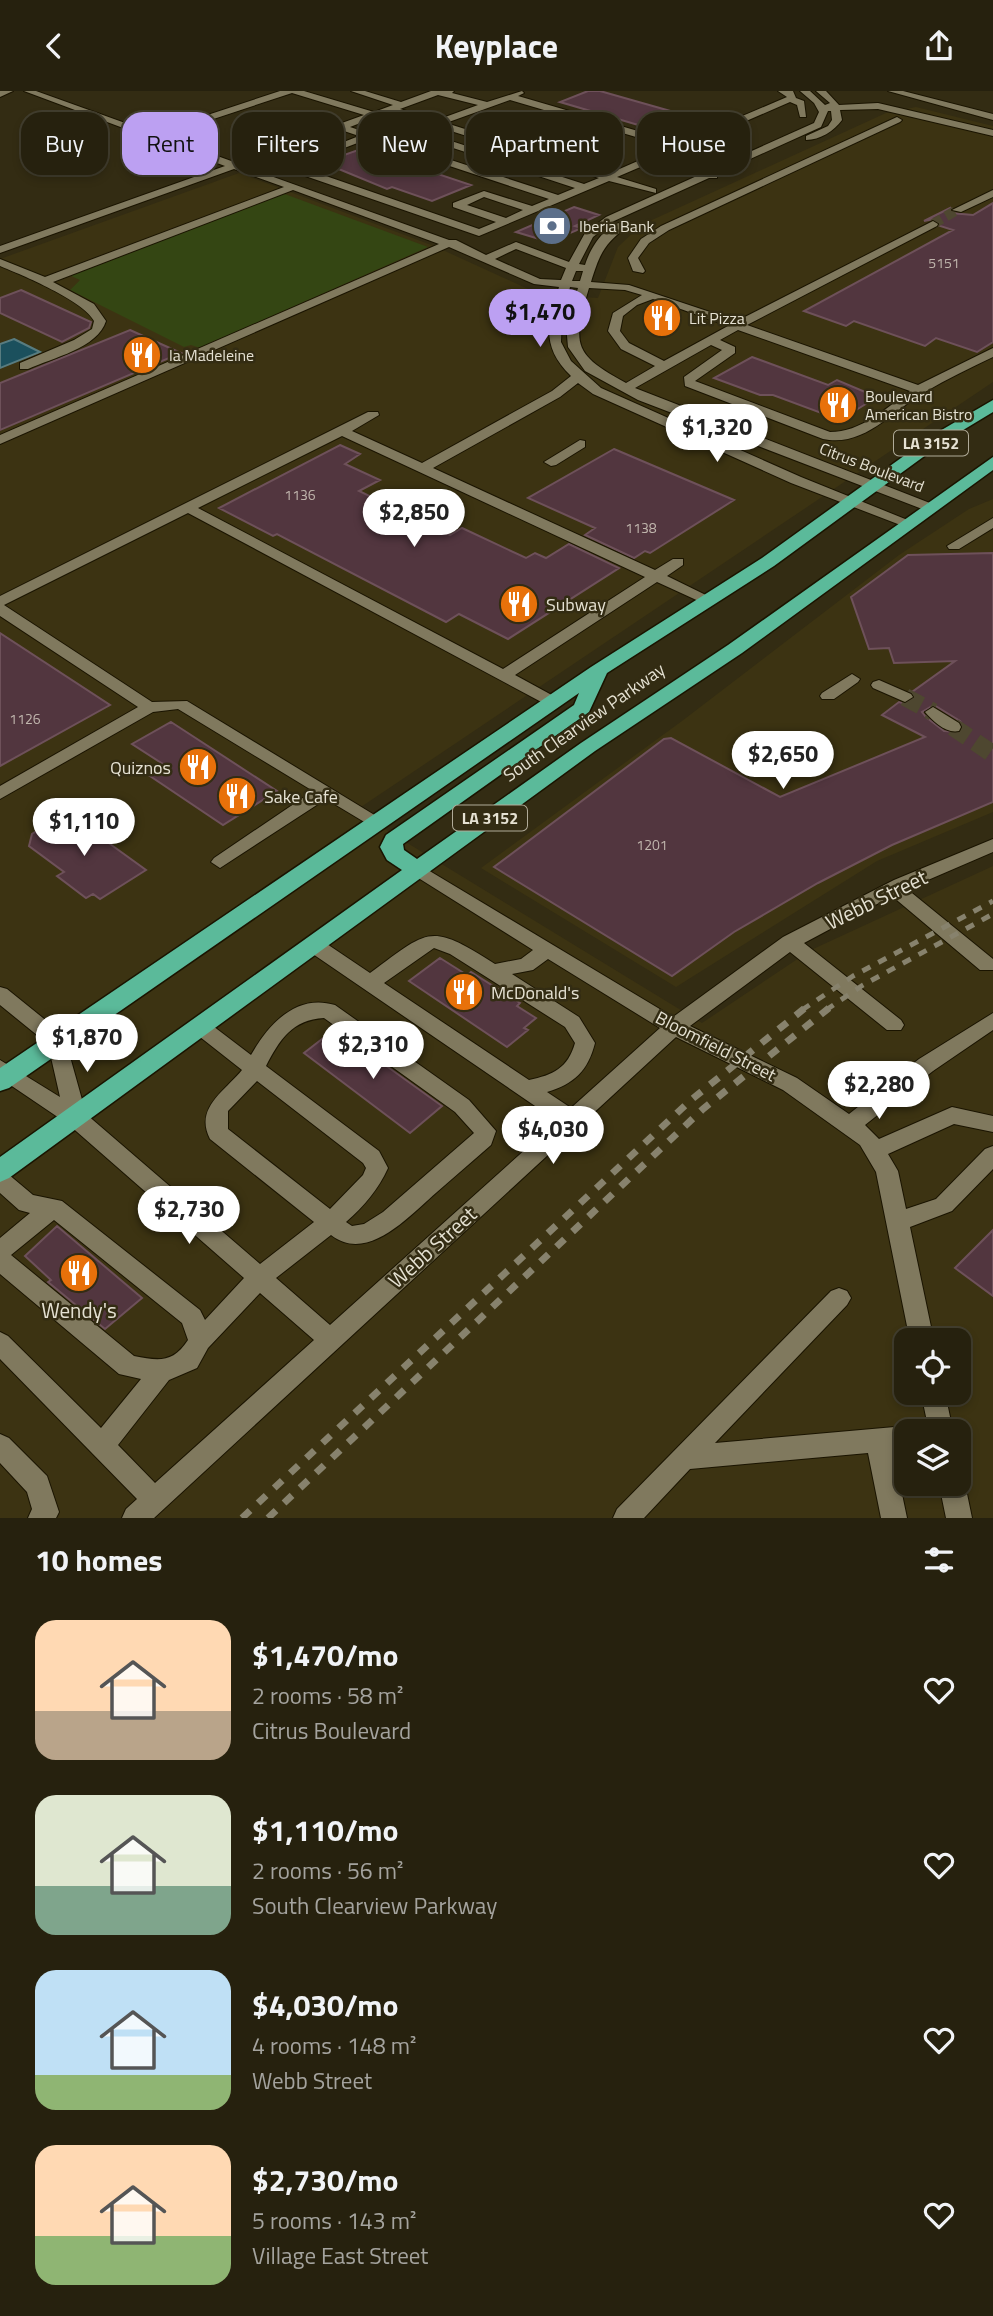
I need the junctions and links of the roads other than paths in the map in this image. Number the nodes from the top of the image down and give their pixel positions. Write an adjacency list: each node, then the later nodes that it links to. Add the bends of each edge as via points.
1 (9, 91): 12 (street)
2 (28, 91): 33 (street)
3 (292, 91): 22 (street); 28 (street)
4 (355, 91): 17 (street)
5 (450, 91): 11 (street)
6 (493, 91): 15 (street)
7 (526, 91): 14 (street)
8 (804, 91): 20 (street)
9 (820, 91): 19 (street)
10 (892, 91): 16 (street)
11 (433, 92): 15 (street); 17 (street)
12 (0, 94)
13 (785, 95): 26 (street); 29 (street, via 801,103)
14 (511, 97): 18 (street); 37 (street)
15 (470, 99): 18 (street); 25 (street)
16 (919, 99): 27 (street); 30 (street)
17 (402, 105): 21 (street)
18 (488, 105): 31 (street)
19 (837, 107): 20 (street); 27 (street, via 863,105); 48 (street, via 837,120 831,128)
20 (822, 108): 39 (street, via 818,125)
21 (391, 109): 23 (street); 24 (street)
22 (358, 112)
23 (382, 112)
24 (401, 112)
25 (436, 112)
26 (749, 112)
27 (897, 114): 32 (street); 51 (street)
28 (218, 115)
29 (803, 115)
30 (993, 117)
31 (452, 118)
32 (944, 121): 35 (street); 36 (street)
33 (122, 125)
34 (452, 127): 46 (street)
35 (929, 129)
36 (993, 133)
37 (637, 134)
38 (452, 143): 50 (street)
39 (750, 156)
40 (452, 163): 54 (street)
41 (637, 163): 46 (street)
42 (232, 166): 61 (street)
43 (261, 175): 49 (street)
44 (308, 175): 59 (street)
45 (710, 175): 48 (street); 62 (street, via 610,219 591,232)
46 (607, 177): 50 (street); 52 (street)
47 (741, 178): 51 (street)
48 (724, 184): 51 (street); 66 (street, Citrus Boulevard, via 704,187 618,227 604,239)
49 (293, 187): 60 (street); 69 (street)
50 (582, 187): 54 (street)
51 (751, 187): 68 (street, via 645,241 633,258)
52 (652, 191)
53 (993, 193): 56 (street)
54 (557, 198): 55 (street)
55 (532, 210): 57 (street); 57 (street, via 484,194 457,205)
56 (957, 210)
57 (505, 221): 59 (street)
58 (933, 224): 74 (street)
59 (473, 234): 60 (street)
60 (454, 245): 64 (street); 73 (street, via 546,293); 86 (street)
61 (0, 250)
62 (578, 255): 63 (street); 66 (street); 67 (street)
63 (551, 257): 64 (street, via 516,245); 67 (street)
64 (487, 259): 70 (street, via 538,282)
65 (0, 262): 69 (street)
66 (592, 263): 67 (street); 71 (street, Citrus Boulevard)
67 (573, 267): 70 (street)
68 (639, 271)
69 (45, 281): 78 (street, via 97,312 100,321 97,331 78,343)
70 (568, 285): 71 (street); 73 (street)
71 (584, 286): 72 (street, via 625,287); 81 (street, Citrus Boulevard, via 572,325 574,347 589,368)
72 (653, 296): 74 (street); 77 (street, via 617,315 614,331 625,346)
73 (555, 319): 80 (street, via 555,343)
74 (737, 325): 75 (street); 82 (street)
75 (711, 340): 77 (street); 79 (street, via 731,350)
76 (993, 352): 82 (street)
77 (669, 364): 79 (street); 81 (street)
78 (24, 366)
79 (700, 370): 82 (street, via 689,383 840,438 857,433)
80 (579, 376): 90 (street, via 556,394); 93 (street, via 625,405)
81 (624, 389): 92 (street, Citrus Boulevard)
82 (919, 390)
83 (991, 405): 92 (highway, South Clearview Parkway / LA 3152)
84 (373, 415): 85 (street)
85 (342, 431): 90 (street); 94 (street)
86 (0, 440)
87 (580, 444): 88 (street)
88 (551, 462)
89 (993, 463): 95 (highway, South Clearview Parkway / LA 3152)
90 (423, 468): 102 (street)
91 (993, 479): 95 (highway)
92 (874, 488): 93 (highway, South Clearview Parkway / LA 3152); 95 (street, Citrus Boulevard)
93 (853, 502): 97 (street); 103 (highway, South Clearview Parkway / LA 3152)
94 (186, 507): 104 (street); 107 (street)
95 (930, 508): 97 (highway, South Clearview Parkway / LA 3152)
96 (993, 522): 99 (street)
97 (908, 523): 121 (highway, South Clearview Parkway / LA 3152)
98 (993, 535): 99 (street)
99 (970, 536): 100 (street)
100 (954, 546)
101 (678, 562): 102 (street)
102 (657, 576): 103 (street); 107 (street)
103 (708, 600): 106 (highway, South Clearview Parkway / LA 3152)
104 (0, 602)
105 (0, 609): 113 (street)
106 (598, 671): 112 (highway, South Clearview Parkway / LA 3152); 121 (highway, via 582,708 394,840 395,855)
107 (504, 675): 112 (street)
108 (852, 679): 110 (street)
109 (879, 685): 111 (street)
110 (828, 696)
111 (905, 697)
112 (553, 702): 118 (highway, South Clearview Parkway / LA 3152)
113 (149, 706): 116 (street, via 181,704); 117 (street)
114 (933, 712): 115 (street)
115 (953, 727)
116 (325, 791): 118 (street); 120 (street)
117 (0, 793)
118 (377, 822): 136 (highway, South Clearview Parkway / LA 3152)
119 (992, 847): 122 (street, Webb Street)
120 (220, 862)
121 (418, 870): 124 (highway, South Clearview Parkway / LA 3152); 125 (street, Bloomfield Street)
122 (894, 888): 123 (street, Webb Street); 127 (street)
123 (790, 942): 133 (street); 134 (street, Webb Street)
124 (314, 945): 129 (street); 135 (highway, South Clearview Parkway / LA 3152)
125 (547, 949): 126 (street); 134 (street, Bloomfield Street)
126 (526, 965): 128 (street); 130 (street)
127 (987, 965)
128 (493, 971): 129 (street, via 435,941 424,943); 130 (street)
129 (371, 983): 139 (street)
130 (523, 990): 139 (street, via 572,1022 585,1043 582,1061 574,1070)
131 (0, 994): 136 (street)
132 (993, 1020): 143 (street)
133 (894, 1025)
134 (674, 1027): 141 (street, Webb Street); 143 (street, Bloomfield Street, via 790,1084)
135 (202, 1028): 137 (street); 140 (highway, South Clearview Parkway / LA 3152)
136 (57, 1040): 138 (highway, South Clearview Parkway / LA 3152); 140 (street)
137 (255, 1069): 149 (street, via 226,1097 216,1117 218,1133); 149 (street, via 371,1157 377,1168 375,1179); 149 (street, via 266,1042 288,1020 307,1011 328,1010 462,1106 485,1131 482,1139 376,1230 347,1235)
138 (3, 1075): 140 (street)
139 (527, 1089): 141 (street)
140 (76, 1118): 146 (highway, South Clearview Parkway / LA 3152); 153 (street)
141 (572, 1120): 156 (street, Webb Street)
142 (993, 1124): 144 (street, via 951,1115)
143 (849, 1126): 144 (street, Bloomfield Street, via 868,1139)
144 (875, 1151): 150 (street, Bloomfield Street, via 887,1171)
145 (993, 1155): 150 (street, via 944,1205)
146 (0, 1171)
147 (0, 1180): 148 (street, via 27,1204)
148 (54, 1207): 151 (street); 157 (street, via 192,1317)
149 (330, 1220): 153 (street)
150 (897, 1222): 155 (street, Bloomfield Street)
151 (0, 1251)
152 (0, 1260): 159 (street, via 128,1366)
153 (260, 1278): 156 (street); 157 (street)
154 (839, 1298): 164 (street)
155 (919, 1328)
156 (331, 1340): 166 (street, Webb Street)
157 (200, 1341): 159 (street, via 188,1360)
158 (0, 1343): 163 (street)
159 (160, 1372): 163 (street)
160 (894, 1440): 161 (street)
161 (878, 1441): 164 (street); 170 (street)
162 (0, 1445): 167 (street, via 38,1485 46,1512)
163 (102, 1445): 166 (street)
164 (684, 1458): 169 (street)
165 (954, 1496): 171 (street)
166 (155, 1500): 168 (street, Webb Street)
167 (41, 1518)
168 (135, 1518)
169 (626, 1518)
170 (894, 1518)
171 (959, 1518)

